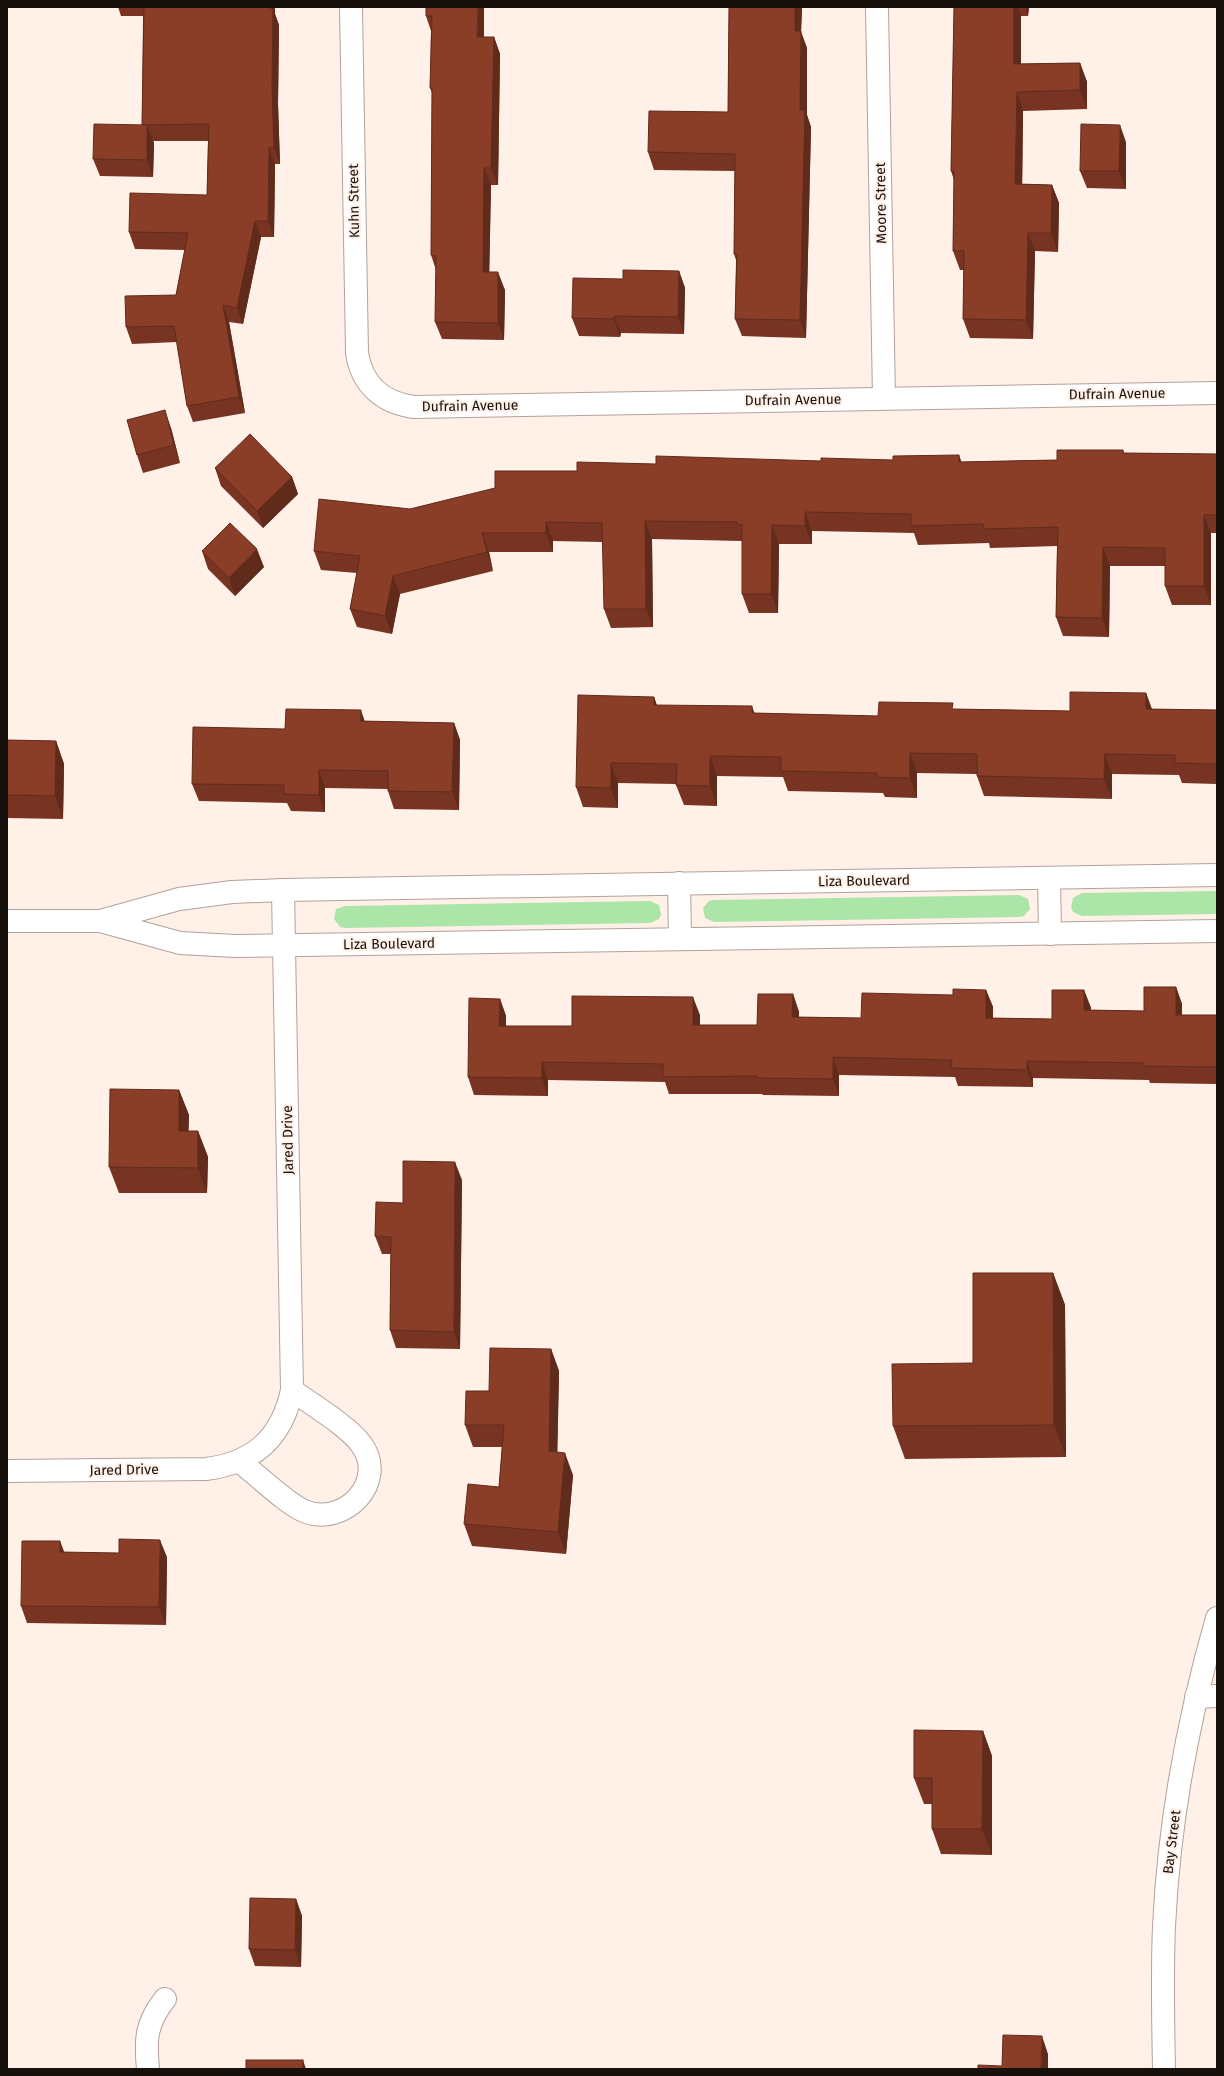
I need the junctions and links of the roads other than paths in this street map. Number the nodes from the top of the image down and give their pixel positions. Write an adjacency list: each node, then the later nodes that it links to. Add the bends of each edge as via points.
1 (351, 7): 3 (street, Kuhn Street, via 357,353 362,374)
2 (877, 7): 5 (street, Moore Street)
3 (374, 391): 5 (street, Dufrain Avenue, via 393,403 414,407)
4 (1217, 393): 5 (street, Dufrain Avenue)
5 (884, 398)
6 (1217, 875): 7 (street, Liza Boulevard)
7 (1049, 878): 8 (street, Liza Boulevard); 13 (street)
8 (679, 884): 9 (street, Liza Boulevard); 14 (street)
9 (283, 890): 10 (street, Liza Boulevard, via 232,892 180,899); 15 (street, Jared Drive)
10 (100, 920): 11 (street, Liza Boulevard); 15 (street, Liza Boulevard, via 180,944)
11 (7, 922)
12 (1217, 931): 13 (street, Liza Boulevard)
13 (1050, 934): 14 (street, Liza Boulevard)
14 (680, 939): 15 (street, Liza Boulevard)
15 (284, 946): 16 (street, Jared Drive)
16 (292, 1390): 17 (street, Jared Drive, via 286,1414 275,1433 258,1450); 17 (street, via 354,1435 362,1445 369,1466 368,1479 359,1498 346,1509 330,1514 304,1511)
17 (239, 1461): 18 (street, Jared Drive, via 206,1469)
18 (7, 1471)
19 (1217, 1618): 20 (street, Bay Street)
20 (1207, 1697): 23 (street, Bay Street, via 1182,1767 1166,1889 1163,1975)
21 (165, 1999): 22 (street, via 149,2023 146,2049)
22 (148, 2069)
23 (1164, 2069)

